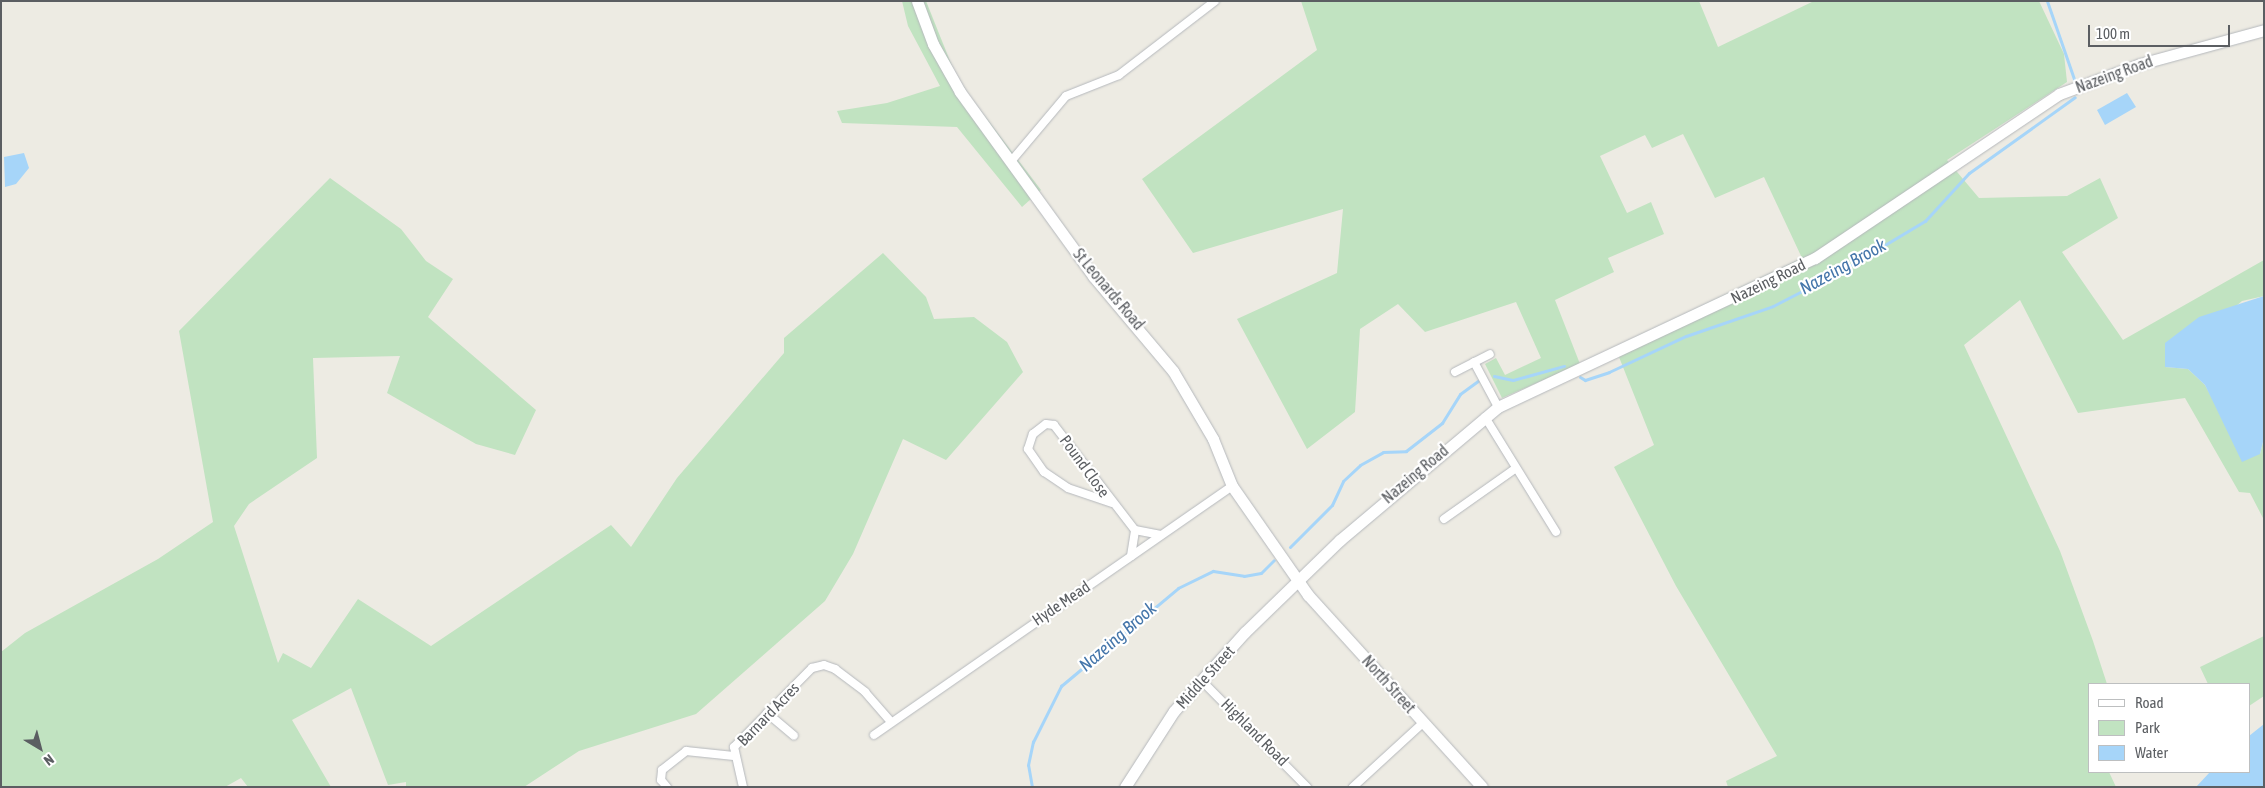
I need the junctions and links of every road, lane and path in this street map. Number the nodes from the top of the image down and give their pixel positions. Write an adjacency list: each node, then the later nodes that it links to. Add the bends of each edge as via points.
1 (917, 1): 4 (main road, St Leonards Road, via 933,44 960,92)
2 (1215, 1): 4 (street, via 1119,75 1066,96)
3 (2264, 30): 8 (main road, Nazeing Road, via 2184,50 2059,94 1815,258)
4 (1013, 160): 11 (main road, St Leonards Road, via 1093,276 1173,371 1213,439)
5 (1490, 354): 6 (street)
6 (1474, 362): 7 (street); 8 (street)
7 (1455, 372)
8 (1498, 407): 9 (main road, Nazeing Road)
9 (1485, 418): 10 (street); 18 (main road, Nazeing Road, via 1390,495)
10 (1516, 468): 13 (street); 15 (street)
11 (1232, 486): 16 (street, Hyde Mead); 18 (main road, St Leonards Road)
12 (1112, 503): 12 (street, Pound Close, via 1054,425 1046,424 1033,434 1028,448 1044,472 1068,488); 14 (street, Pound Close)
13 (1444, 519)
14 (1135, 530): 16 (street); 17 (street)
15 (1556, 532)
16 (1160, 535): 17 (street, Hyde Mead)
17 (1131, 556): 21 (street, Hyde Mead)
18 (1300, 578): 19 (main road, Middle Street); 22 (main road, North Street, via 1308,595)
19 (1201, 680): 28 (main road, Middle Street, via 1174,711); 29 (street, Highland Road)
20 (767, 713): 21 (street, Barnard Acres, via 812,668 824,665 866,692); 24 (street); 25 (street, Barnard Acres, via 742,738)
21 (890, 721): 23 (street, Hyde Mead)
22 (1424, 722): 30 (street); 31 (main road, North Street)
23 (874, 735)
24 (794, 736)
25 (734, 756): 26 (street, via 686,751 671,759 662,770 661,780); 27 (street, Barnard Acres)
26 (667, 787)
27 (743, 787)
28 (1125, 787)
29 (1307, 787)
30 (1353, 787)
31 (1482, 787)

